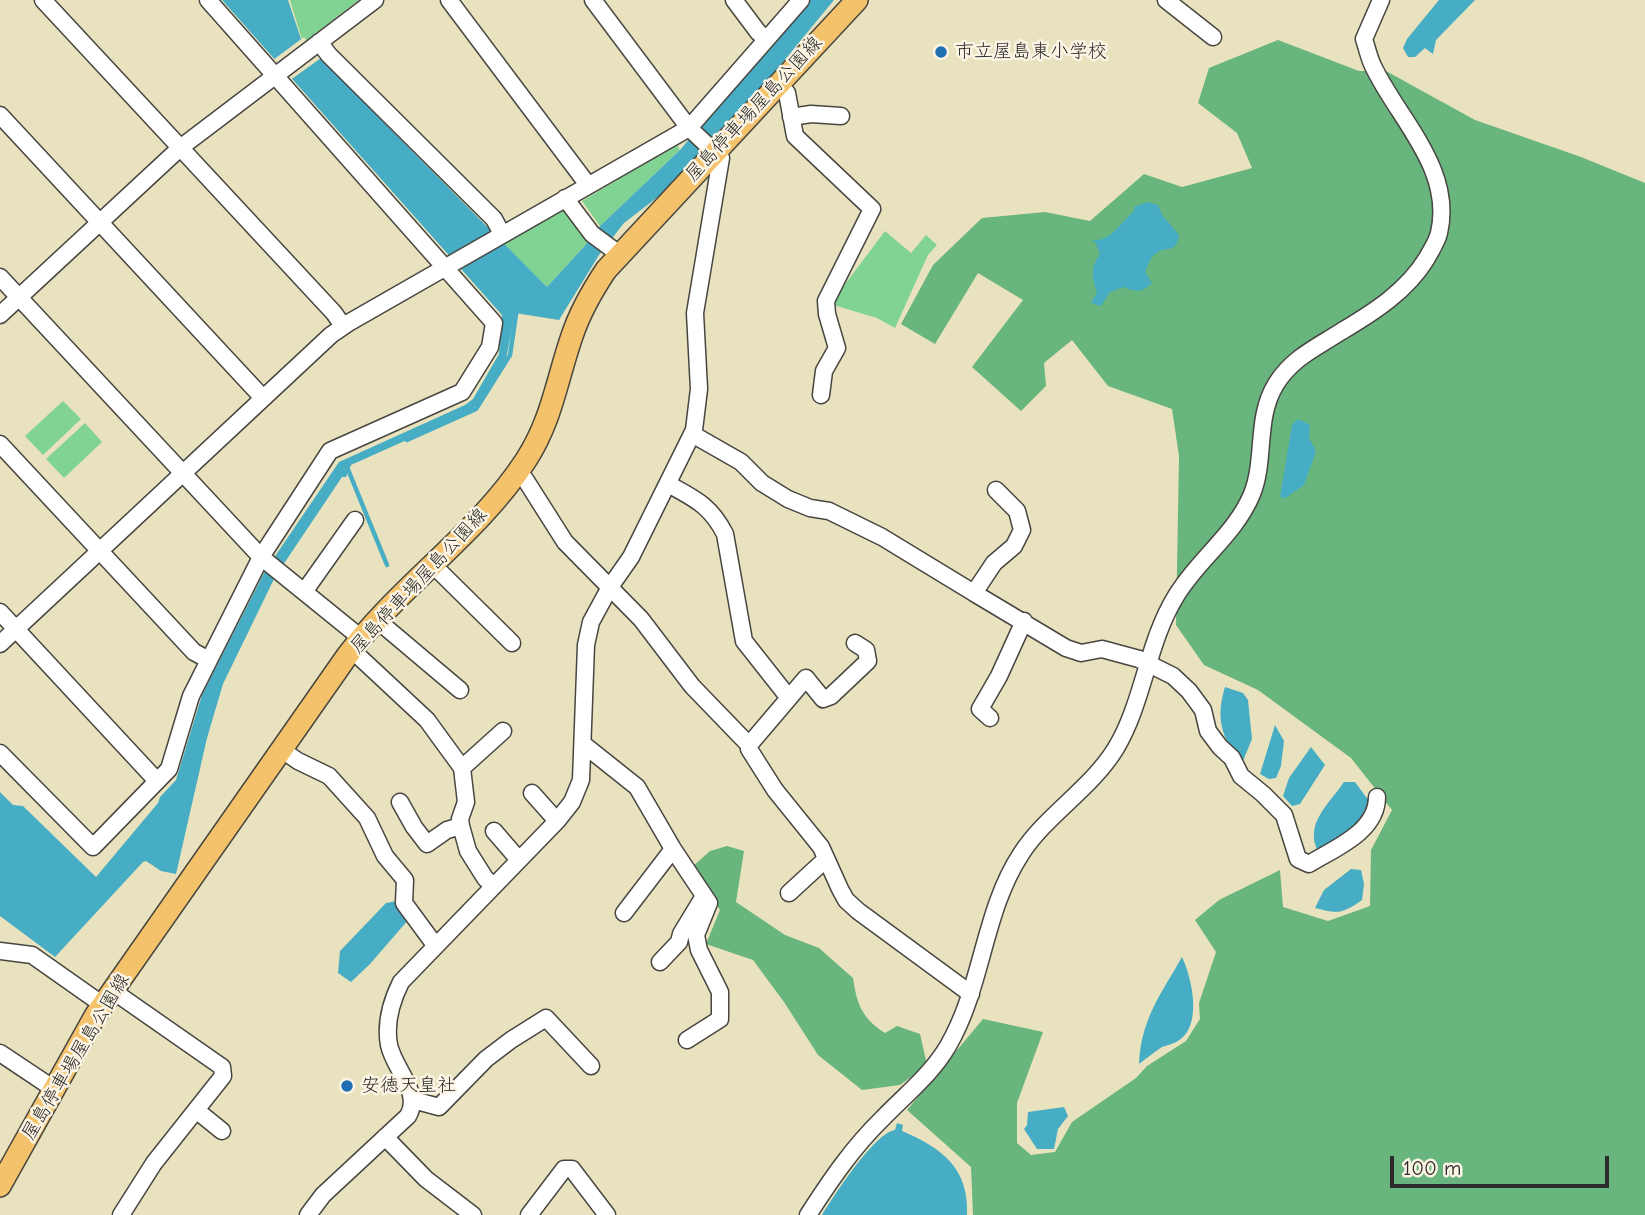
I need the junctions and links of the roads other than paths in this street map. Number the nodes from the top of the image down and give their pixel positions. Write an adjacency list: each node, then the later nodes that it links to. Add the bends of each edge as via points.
1 (43, 0): 20 (street)
2 (208, 0): 14 (street)
3 (375, 0): 13 (street)
4 (449, 0): 22 (street)
5 (593, 0): 19 (street)
6 (734, 0): 12 (street)
7 (801, 0): 12 (street)
8 (857, 0): 15 (main road, 屋島停車場屋島公園線)
9 (1166, 0): 11 (street)
10 (1381, 0): 56 (street, via 1364,39 1372,65 1434,167 1443,212 1439,238 1414,279 1291,364 1275,385 1263,422 1254,490 1224,540 1176,596)
11 (1213, 37)
12 (766, 39): 19 (street)
13 (316, 45): 14 (street); 25 (street, via 494,219)
14 (278, 73): 20 (street); 27 (street)
15 (778, 84): 18 (street, via 787,93); 21 (main road, 屋島停車場屋島公園線)
16 (0, 115): 24 (street)
17 (841, 116): 18 (street)
18 (791, 117): 32 (street, via 795,136 872,209 826,301 837,348 824,370)
19 (689, 128): 21 (street); 22 (street)
20 (180, 148): 24 (street); 31 (street)
21 (715, 152): 26 (main road, 屋島停車場屋島公園線); 34 (street, via 721,158 695,313 699,388)
22 (588, 185): 23 (street)
23 (565, 198): 25 (street); 26 (street, via 592,234)
24 (99, 222): 29 (street); 33 (street)
25 (500, 236): 27 (street)
26 (614, 250): 37 (main road, 屋島停車場屋島公園線, via 572,335 547,420)
27 (450, 264): 31 (street); 42 (street, via 494,323 490,347 462,392 331,450)
28 (0, 277): 29 (street)
29 (19, 297): 30 (street); 36 (street)
30 (0, 314)
31 (343, 326): 33 (street)
32 (821, 395)
33 (263, 398): 36 (street)
34 (692, 434): 38 (street); 46 (street, via 741,462 762,483 788,499 829,511 882,537)
35 (0, 444): 41 (street)
36 (183, 473): 41 (street); 42 (street)
37 (517, 473): 43 (main road, 屋島停車場屋島公園線); 44 (street, via 565,542)
38 (668, 484): 44 (street, via 631,557); 58 (street, via 698,500 717,518 725,534 744,640)
39 (996, 490): 46 (street, via 1017,511 1022,530 1014,547 994,563)
40 (355, 520): 45 (street, via 345,548)
41 (100, 551): 50 (street); 55 (street, via 194,652)
42 (265, 560): 45 (street); 55 (street)
43 (432, 564): 48 (main road, 屋島停車場屋島公園線); 51 (street)
44 (610, 587): 61 (street, via 588,634); 62 (street, via 658,639 692,686)
45 (304, 592): 54 (street)
46 (974, 593): 49 (street)
47 (0, 612): 50 (street)
48 (377, 620): 54 (main road, 屋島停車場屋島公園線); 57 (street)
49 (1024, 621): 56 (street, via 1066,648 1081,653 1102,649); 59 (street, via 980,709)
50 (16, 629): 53 (street); 66 (street)
51 (512, 643)
52 (855, 643): 58 (street, via 866,650 869,661 831,696 823,699 806,678)
53 (0, 644)
54 (356, 644): 63 (main road, 屋島停車場屋島公園線); 65 (street, via 427,720)
55 (209, 660): 66 (street, via 187,705 169,769)
56 (1148, 665): 68 (street, via 1173,676 1189,691 1203,710 1208,731 1241,776 1284,815 1298,859 1309,864 1361,832); 83 (street, via 1115,750 1036,834 1007,878)
57 (460, 690)
58 (789, 698): 62 (street)
59 (990, 718)
60 (503, 731): 65 (street)
61 (583, 744): 70 (street, via 577,791); 73 (street, via 637,787)
62 (749, 745): 74 (street, via 775,790)
63 (282, 750): 80 (street, via 329,776 367,818 385,856 405,880 404,903); 84 (main road, 屋島停車場屋島公園線)
64 (0, 753): 66 (street, via 93,847)
65 (462, 768): 71 (street, via 466,803)
66 (157, 781)
67 (532, 793): 70 (street)
68 (1377, 797)
69 (400, 802): 71 (street, via 427,844)
70 (557, 821): 75 (street)
71 (461, 826): 76 (street, via 468,851)
72 (494, 831): 75 (street)
73 (673, 849): 78 (street); 79 (street)
74 (826, 859): 77 (street); 83 (street, via 846,900)
75 (519, 860): 76 (street)
76 (493, 886): 80 (street)
77 (789, 893)
78 (705, 896): 82 (street, via 679,943); 85 (street, via 709,903 696,935 720,992 720,1019)
79 (624, 913)
80 (435, 945): 89 (street, via 401,982 388,1019 389,1046)
81 (0, 951): 84 (street, via 32,955)
82 (660, 962)
83 (971, 993): 99 (street, via 960,1026 932,1070 855,1149)
84 (108, 998): 88 (main road, 屋島停車場屋島公園線); 90 (street, via 222,1067 223,1076)
85 (687, 1040)
86 (0, 1053): 88 (street)
87 (591, 1066): 89 (street, via 546,1018 486,1059 439,1107)
88 (54, 1090): 93 (main road, 屋島停車場屋島公園線)
89 (413, 1100): 92 (street, via 408,1116)
90 (196, 1110): 91 (street); 94 (street)
91 (222, 1130)
92 (385, 1137): 95 (street); 96 (street, via 426,1180)
93 (3, 1172)
94 (121, 1215)
95 (308, 1215)
96 (473, 1215)
97 (529, 1215): 98 (street, via 564,1169 572,1169)
98 (607, 1215)
99 (808, 1215)

